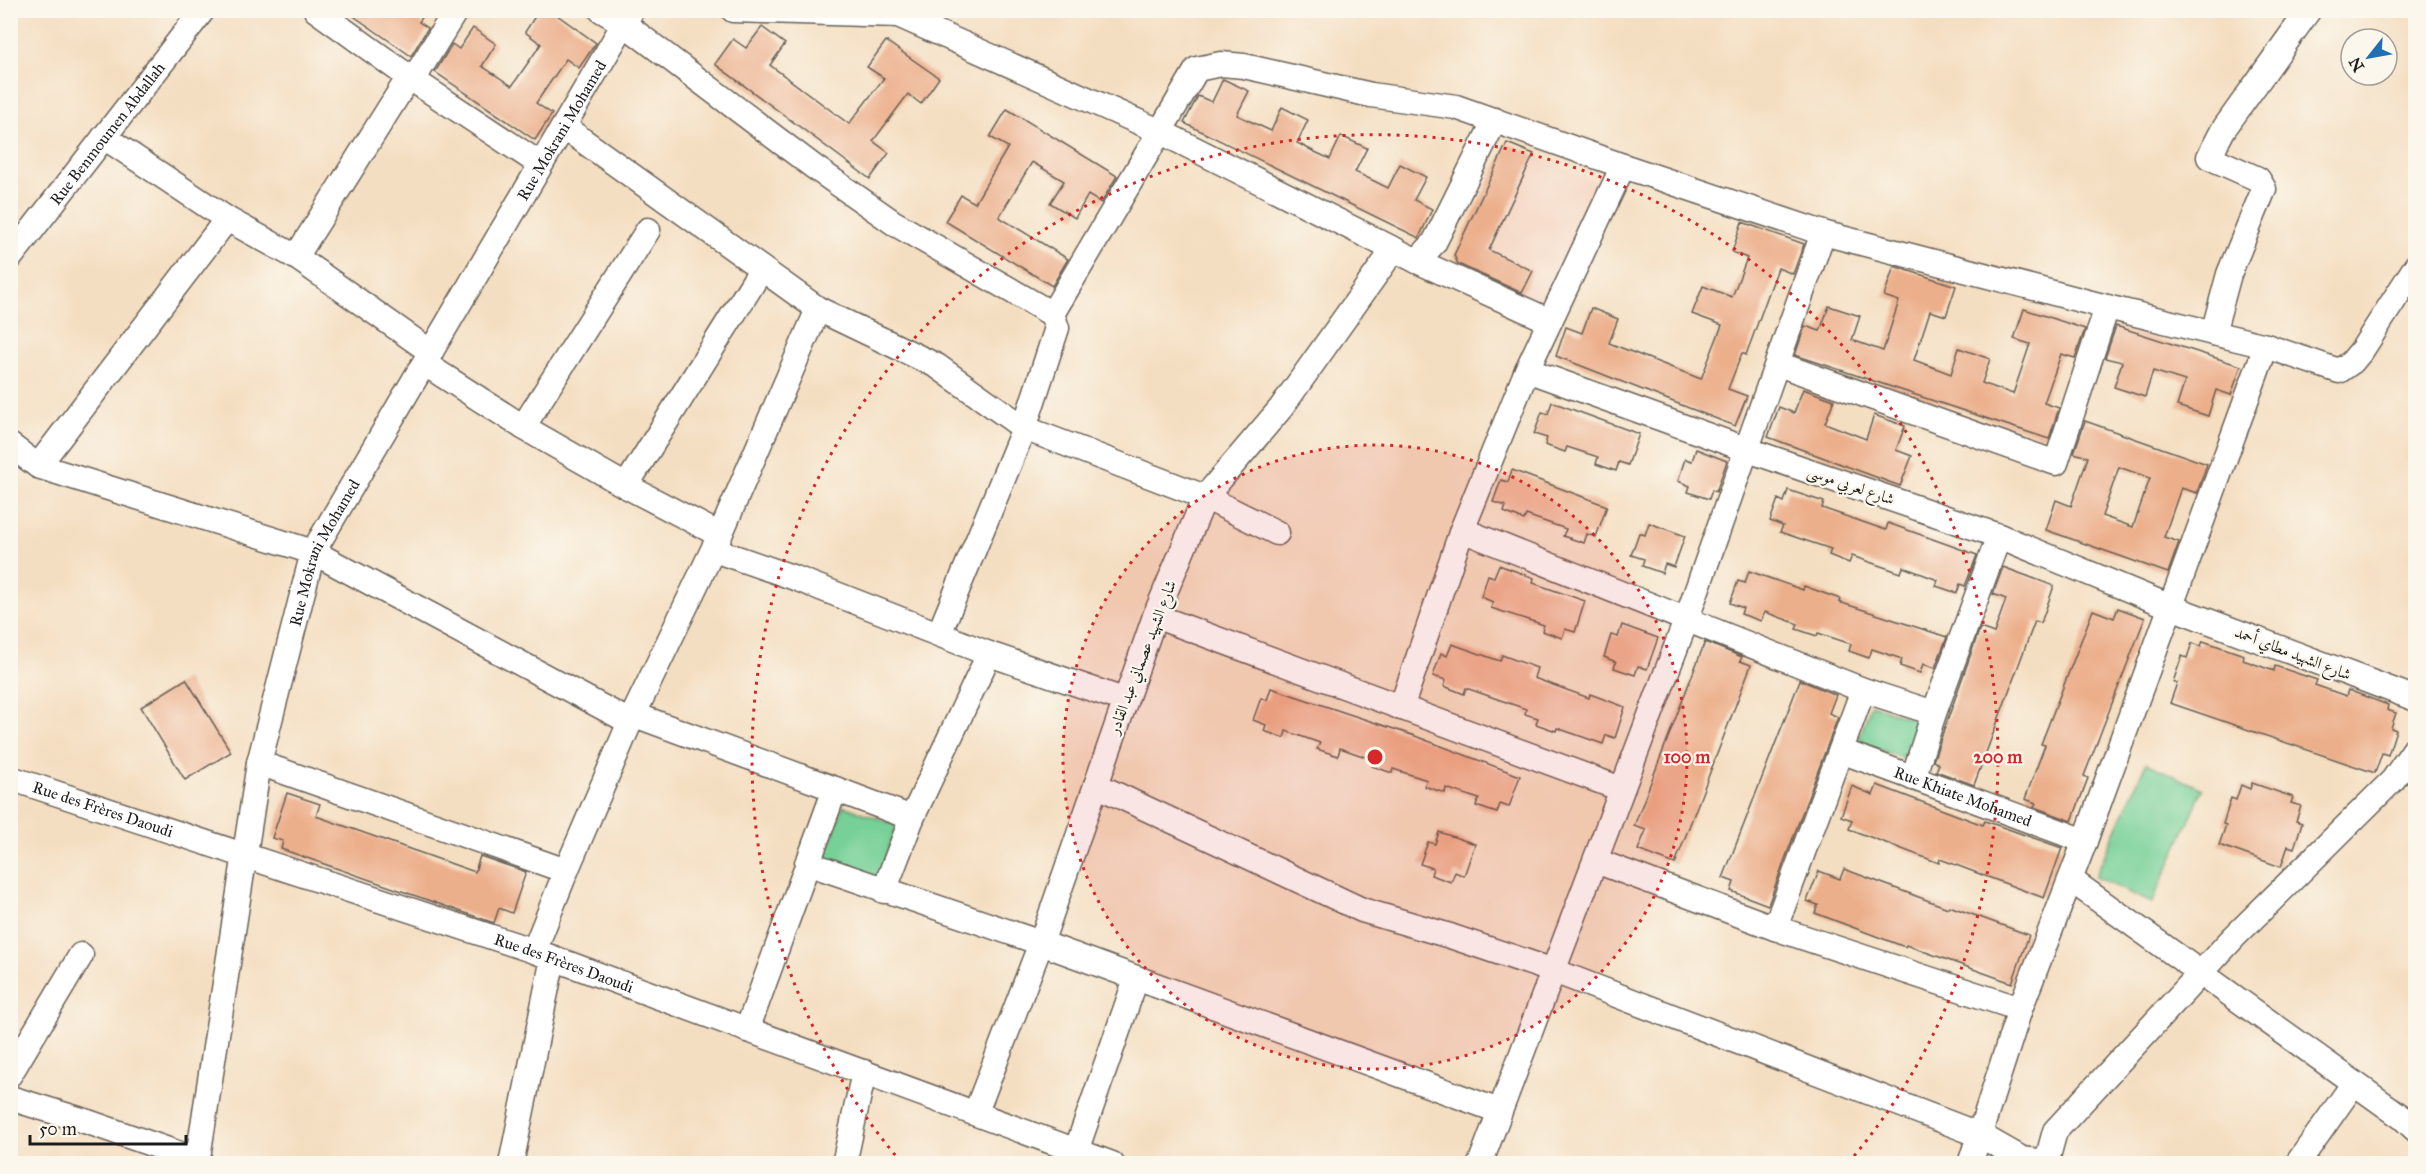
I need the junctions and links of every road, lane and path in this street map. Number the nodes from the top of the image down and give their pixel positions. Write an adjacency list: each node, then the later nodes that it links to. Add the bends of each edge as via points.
1 (203, 10): 12 (street, Rue Benmoumen Abdallah)
2 (316, 10): 8 (street)
3 (601, 10): 7 (street)
4 (2309, 10): 28 (street, via 2223,130 2209,157 2258,179 2264,189 2229,274)
5 (742, 11): 11 (street, via 898,15)
6 (448, 16): 8 (street)
7 (628, 17): 10 (street, Rue Mokrani Mohamed); 26 (street, via 814,167 894,223)
8 (411, 78): 13 (street); 19 (street)
9 (1494, 120): 11 (street, via 1456,107 1371,95 1221,64 1197,69); 14 (street); 21 (street, via 1434,243)
10 (564, 127): 13 (street, Rue Mokrani Mohamed); 23 (street)
11 (1159, 131): 18 (street); 26 (street)
12 (104, 137): 15 (street); 20 (street, Rue Benmoumen Abdallah)
13 (540, 165): 30 (street, Rue Mokrani Mohamed)
14 (1623, 166): 17 (street); 27 (street)
15 (227, 219): 19 (street); 37 (street)
16 (648, 230): 33 (street)
17 (1823, 233): 24 (street); 31 (street)
18 (1394, 249): 21 (street); 39 (street, شارع الشهيد عصماني عبد القادر, via 1281,408)
19 (296, 257): 30 (street)
20 (10, 258)
21 (1417, 261): 27 (street)
22 (2415, 266): 29 (street, via 2362,350 2339,370)
23 (761, 270): 25 (street); 38 (street)
24 (2107, 308): 28 (street); 31 (street, via 2056,462)
25 (818, 309): 34 (street, via 936,366); 43 (street)
26 (1052, 314): 34 (street, via 1057,328)
27 (1550, 321): 32 (street)
28 (2213, 333): 29 (street)
29 (2266, 346): 45 (street)
30 (428, 358): 33 (street); 44 (street, Rue Mokrani Mohamed)
31 (1778, 364): 36 (street)
32 (1527, 370): 36 (street, شارع لعربي موسى); 40 (street)
33 (523, 427): 38 (street)
34 (1024, 428): 39 (street); 48 (street)
35 (10, 445): 37 (street)
36 (1748, 450): 42 (street, شارع لعربي موسى); 47 (street)
37 (38, 466): 44 (street)
38 (626, 486): 43 (street)
39 (1206, 497): 41 (street); 46 (street, شارع الشهيد عصماني عبد القادر)
40 (1462, 530): 47 (street); 53 (street)
41 (1277, 533)
42 (1999, 536): 45 (street, شارع لعربي موسى); 54 (street)
43 (717, 543): 48 (street); 55 (street)
44 (313, 552): 55 (street); 58 (street, Rue Mokrani Mohamed)
45 (2171, 607): 51 (street, شارع الشهيد مطاي أحمد); 65 (street)
46 (1155, 616): 52 (street, شارع الشهيد عصماني عبد القادر); 53 (street)
47 (1687, 618): 50 (street); 63 (street)
48 (939, 634): 49 (street)
49 (989, 654): 52 (street); 64 (street)
50 (1863, 690): 54 (street); 57 (street)
51 (2415, 699)
52 (1125, 700): 61 (street, شارع الشهيد عصماني عبد القادر)
53 (1401, 708): 63 (street)
54 (1934, 713): 60 (street)
55 (633, 718): 62 (street); 69 (street)
56 (2415, 747): 77 (street, via 2393,780)
57 (1841, 751): 60 (street, Rue Khiate Mohamed); 72 (street)
58 (259, 763): 66 (street, Rue Mokrani Mohamed); 69 (street)
59 (10, 778): 66 (street, Rue des Frères Daoudi)
60 (1913, 778): 65 (street, Rue Khiate Mohamed)
61 (1096, 785): 73 (street, شارع الشهيد عصماني عبد القادر); 76 (street, via 1362,910)
62 (835, 789): 64 (street); 68 (street)
63 (1621, 789): 67 (street)
64 (912, 818): 71 (street)
65 (2085, 841): 70 (street)
66 (245, 854): 74 (street, Rue des Frères Daoudi); 90 (street, Rue Mokrani Mohamed)
67 (1596, 861): 72 (street); 76 (street)
68 (807, 863): 71 (street); 80 (street)
69 (566, 871): 74 (street)
70 (2071, 880): 77 (street); 79 (street)
71 (884, 891): 73 (street)
72 (1775, 928): 79 (street)
73 (1041, 943): 78 (street); 86 (street, شارع الشهيد عصماني عبد القادر)
74 (543, 954): 80 (street, Rue des Frères Daoudi); 92 (street)
75 (81, 955): 82 (street)
76 (1554, 971): 85 (street); 88 (street)
77 (2201, 972): 83 (street); 91 (street, via 2055,1131)
78 (1136, 979): 85 (street); 89 (street)
79 (2020, 1009): 88 (street)
80 (747, 1030): 81 (street, Rue des Frères Daoudi)
81 (864, 1072): 86 (street, Rue des Frères Daoudi); 93 (street)
82 (10, 1074)
83 (2354, 1083): 87 (street); 97 (street)
84 (10, 1098): 90 (street)
85 (1499, 1111): 95 (street)
86 (976, 1112): 89 (street, Rue des Frères Daoudi)
87 (2415, 1130)
88 (1980, 1135): 91 (street); 96 (street)
89 (1076, 1151): 94 (street, Rue des Frères Daoudi)
90 (197, 1162)
91 (2034, 1162)
92 (511, 1164)
93 (844, 1164)
94 (1112, 1164)
95 (1480, 1164)
96 (1970, 1164)
97 (2297, 1164)

